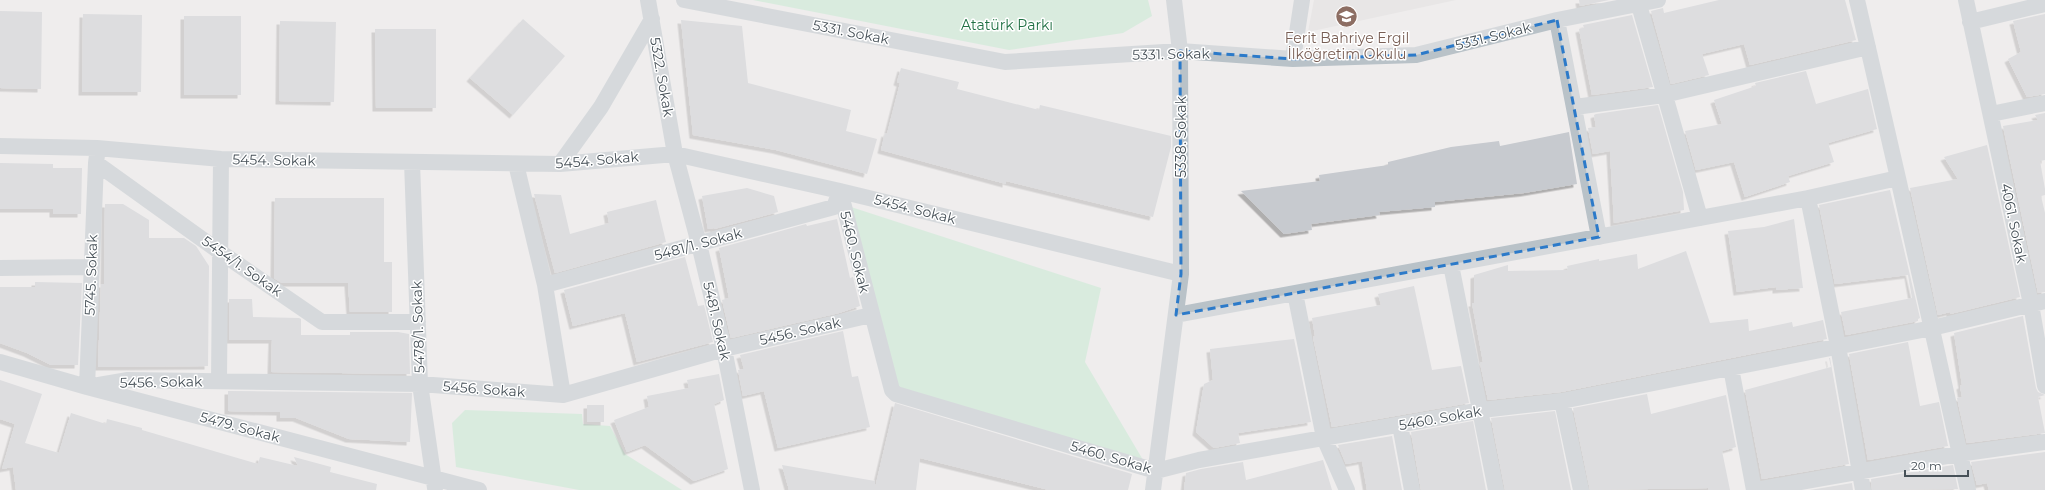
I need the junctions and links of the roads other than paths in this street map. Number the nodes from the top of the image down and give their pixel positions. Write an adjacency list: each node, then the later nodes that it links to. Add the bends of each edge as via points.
1 (648, 0): 10 (street, 5322. Sokak)
2 (684, 0): 14 (street, 5331. Sokak, via 1004,62)
3 (1174, 0): 14 (street, 5338. Sokak)
4 (1302, 0): 15 (street)
5 (1658, 0): 9 (street, 5331. Sokak)
6 (1857, 0): 13 (street)
7 (1966, 0): 12 (street, 4061. Sokak)
8 (2045, 4): 12 (street)
9 (1639, 5): 11 (street, 5331. Sokak); 16 (street)
10 (652, 19): 21 (street, 5322. Sokak); 26 (street, via 601,107)
11 (1557, 20): 15 (street, 5331. Sokak, via 1416,55); 18 (street)
12 (1970, 22): 19 (street, 4061. Sokak)
13 (1868, 47): 16 (street); 27 (street)
14 (1180, 51): 15 (street, 5331. Sokak); 37 (street, 5338. Sokak)
15 (1293, 59)
16 (1664, 95): 18 (street); 30 (street)
17 (2045, 103): 19 (street)
18 (1575, 107): 31 (street)
19 (1991, 114): 40 (street, 4061. Sokak)
20 (0, 146): 22 (street, 5454. Sokak)
21 (675, 154): 26 (street, 5454. Sokak); 28 (street, 5454. Sokak); 32 (street, 5481. Sokak)
22 (97, 155): 23 (street, 5454. Sokak); 33 (street, 5454/1. Sokak); 35 (street, 5745. Sokak)
23 (221, 159): 24 (street, 5454. Sokak); 33 (street)
24 (412, 162): 25 (street, 5454. Sokak); 43 (street, 5478/1. Sokak)
25 (516, 164): 26 (street, 5454. Sokak); 38 (street)
26 (560, 164)
27 (1898, 178): 29 (street); 44 (street)
28 (840, 191): 32 (street, 5481/1. Sokak, via 834,207); 37 (street, 5454. Sokak); 41 (street, 5460. Sokak)
29 (1808, 198): 30 (street); 45 (street)
30 (1700, 218): 31 (street)
31 (1599, 237): 34 (street)
32 (700, 244): 38 (street, 5481/1. Sokak); 46 (street, 5481. Sokak)
33 (220, 252): 43 (street, 5454/1. Sokak, via 322,322); 49 (street)
34 (1451, 265): 39 (street); 55 (street)
35 (91, 267): 36 (street); 52 (street, 5745. Sokak)
36 (0, 268)
37 (1181, 274): 42 (street, 5338. Sokak)
38 (545, 285): 53 (street)
39 (1295, 293): 42 (street); 57 (street)
40 (2038, 302): 44 (street, 5460. Sokak); 51 (street, 4061. Sokak)
41 (872, 315): 46 (street, 5456. Sokak); 60 (street, 5460. Sokak, via 892,390 896,394)
42 (1176, 315): 60 (street, 5338. Sokak)
43 (418, 322): 50 (street, 5478/1. Sokak)
44 (1932, 328): 45 (street, 5460. Sokak); 59 (street)
45 (1838, 346): 48 (street, 5460. Sokak); 61 (street)
46 (724, 349): 53 (street, 5456. Sokak); 64 (street, 5481. Sokak)
47 (0, 362): 52 (street, 5479. Sokak)
48 (1731, 368): 54 (street, 5460. Sokak); 70 (street)
49 (219, 381): 50 (street, 5456. Sokak); 52 (street, 5456. Sokak, via 128,380)
50 (420, 384): 53 (street, 5456. Sokak); 62 (street, 5478/1. Sokak)
51 (2045, 386)
52 (87, 387): 62 (street, 5479. Sokak)
53 (563, 395)
54 (1562, 401): 55 (street, 5460. Sokak); 69 (street)
55 (1482, 410): 56 (street, 5460. Sokak); 68 (street)
56 (1400, 424): 57 (street, 5460. Sokak); 67 (street)
57 (1324, 438): 60 (street, 5460. Sokak, via 1199,460); 66 (street)
58 (2045, 442): 59 (street)
59 (1958, 454): 61 (street); 72 (street)
60 (1156, 471): 65 (street, 5338. Sokak)
61 (1858, 471): 70 (street); 71 (street)
62 (435, 485): 63 (street, 5479. Sokak)
63 (479, 490)
64 (752, 490)
65 (1153, 490)
66 (1348, 490)
67 (1412, 490)
68 (1496, 490)
69 (1581, 490)
70 (1755, 490)
71 (1863, 490)
72 (1968, 490)

